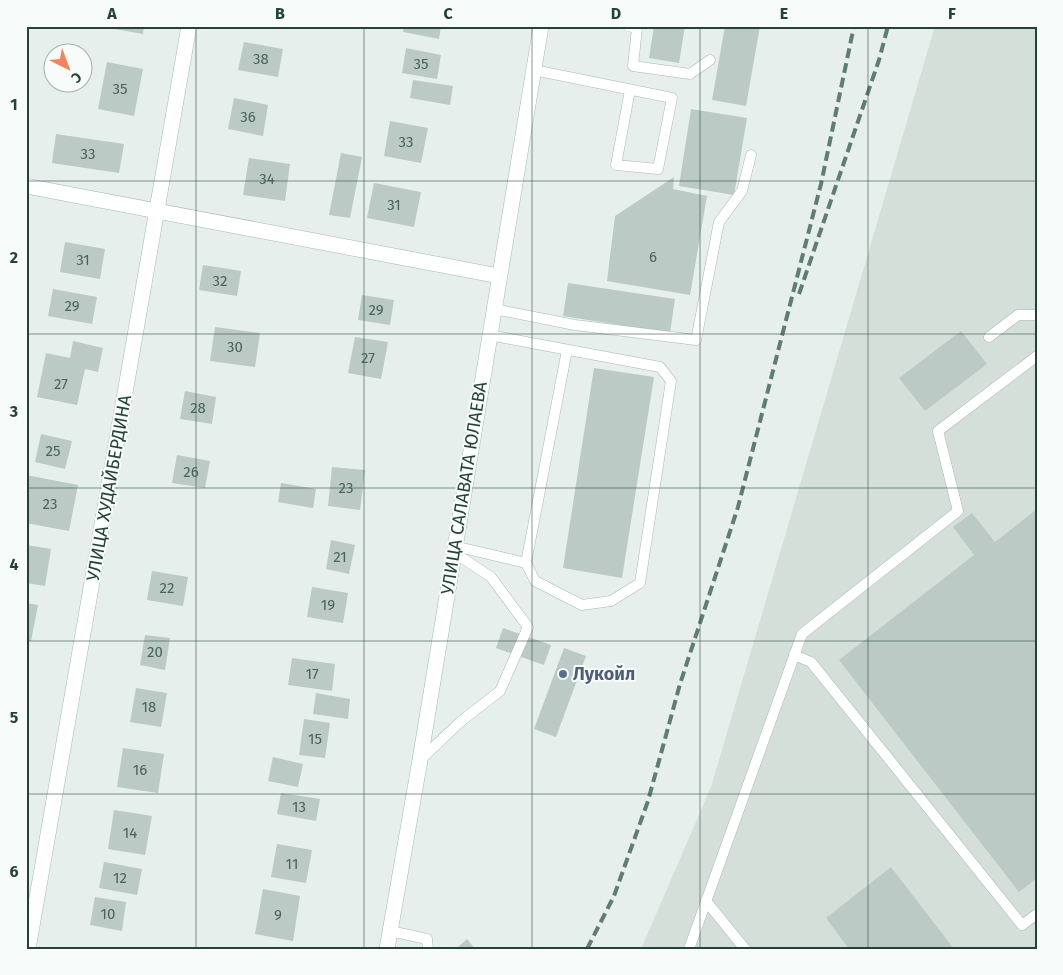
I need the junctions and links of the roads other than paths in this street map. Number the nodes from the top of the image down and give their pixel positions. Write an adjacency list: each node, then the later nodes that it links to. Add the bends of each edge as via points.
1 (189, 26): 9 (street, УЛИЦА ХУДАЙБЕРДИНА)
2 (541, 26): 5 (street, УЛИЦА САЛАВАТА ЮЛАЕВА)
3 (628, 26): 4 (lane, via 637,28 633,66 690,74)
4 (710, 60)
5 (534, 70): 6 (lane); 10 (street, УЛИЦА САЛАВАТА ЮЛАЕВА)
6 (630, 90): 6 (lane, via 672,98 658,169 616,164)
7 (750, 155): 11 (lane, via 742,191 719,222 696,340 575,325)
8 (26, 186): 9 (street)
9 (157, 211): 10 (street); 24 (street, УЛИЦА ХУДАЙБЕРДИНА)
10 (499, 276): 11 (street, УЛИЦА САЛАВАТА ЮЛАЕВА)
11 (494, 309): 13 (street, УЛИЦА САЛАВАТА ЮЛАЕВА)
12 (1037, 315): 14 (lane, via 1018,315)
13 (489, 335): 15 (lane); 17 (street, УЛИЦА САЛАВАТА ЮЛАЕВА)
14 (989, 337)
15 (567, 350): 18 (lane); 18 (lane, via 660,367 671,381 640,583 611,601 582,605 535,581)
16 (1037, 356): 19 (lane, via 938,431 958,510 802,634)
17 (454, 549): 18 (lane); 20 (street, УЛИЦА САЛАВАТА ЮЛАЕВА); 20 (lane, via 491,577 528,627 500,691 460,722)
18 (526, 563)
19 (794, 655): 21 (lane); 22 (lane, via 811,662 1022,925)
20 (420, 760): 23 (street, УЛИЦА САЛАВАТА ЮЛАЕВА)
21 (706, 901): 27 (lane); 28 (lane)
22 (1037, 914)
23 (390, 931): 25 (street, УЛИЦА САЛАВАТА ЮЛАЕВА); 26 (lane, via 427,939)
24 (28, 949)
25 (387, 949)
26 (428, 949)
27 (689, 949)
28 (745, 949)

